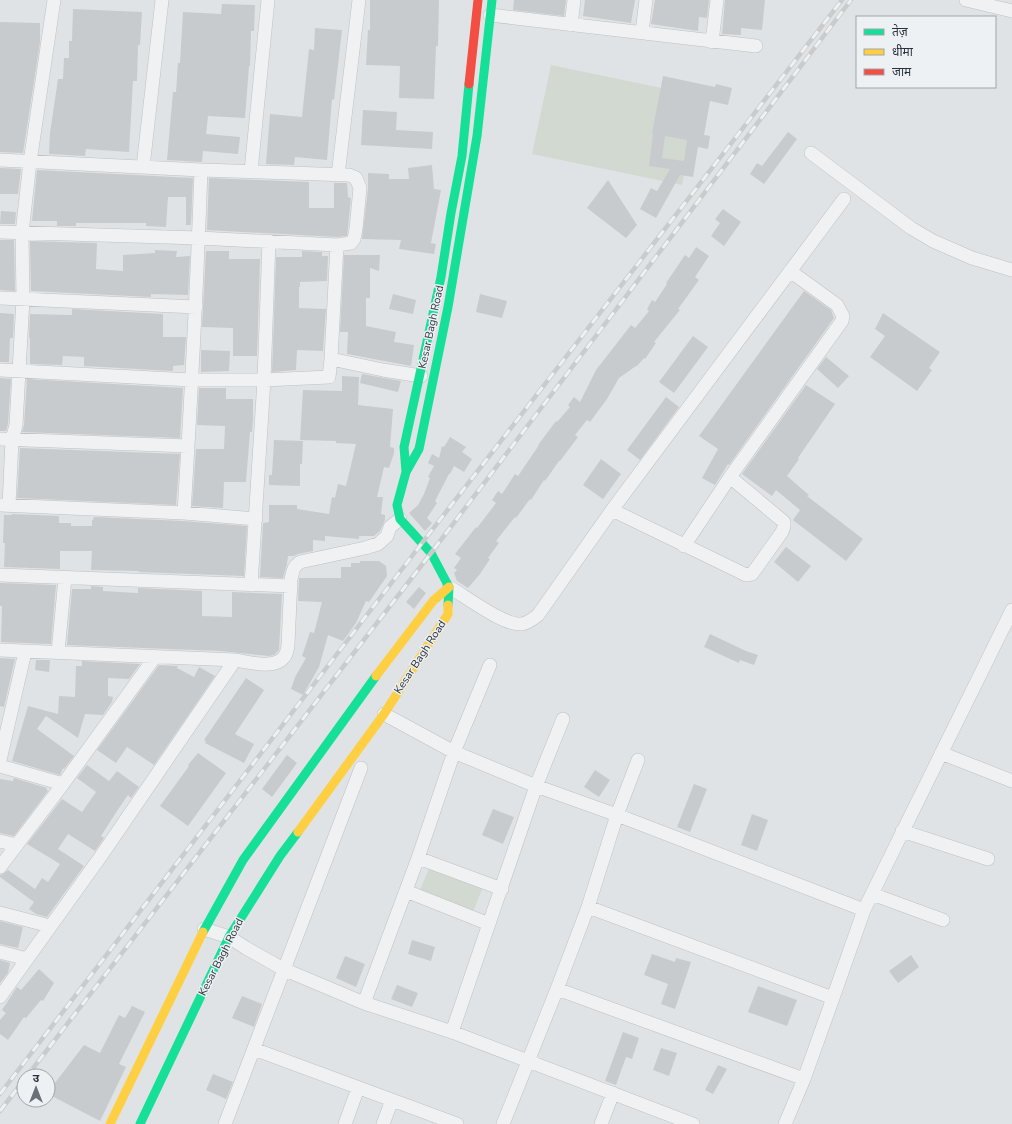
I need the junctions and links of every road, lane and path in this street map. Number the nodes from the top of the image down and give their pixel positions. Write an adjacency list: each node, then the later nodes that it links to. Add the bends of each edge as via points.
1 (54, 0): 19 (street)
2 (162, 0): 20 (street)
3 (268, 0): 22 (street)
4 (359, 0): 23 (street)
5 (478, 0): 38 (main road, Kesar Bagh Road, via 462,156 441,277)
6 (492, 0): 12 (main road)
7 (574, 0): 13 (street)
8 (646, 0): 14 (street)
9 (717, 0): 15 (street)
10 (966, 0): 11 (street)
11 (1012, 12)
12 (490, 15): 13 (street); 43 (main road, via 477,136 448,307 419,449)
13 (571, 25): 14 (street)
14 (642, 32): 15 (street)
15 (712, 42): 16 (street)
16 (756, 46)
17 (811, 153): 30 (street, via 933,242)
18 (0, 160): 19 (street)
19 (30, 162): 20 (street); 26 (street)
20 (143, 167): 21 (street)
21 (201, 170): 22 (street); 27 (street)
22 (251, 171): 23 (street)
23 (338, 175): 29 (street, via 356,178 360,188 354,240 347,245)
24 (844, 199): 31 (street)
25 (0, 232): 26 (street)
26 (22, 233): 27 (street); 33 (street)
27 (198, 238): 28 (street); 34 (street)
28 (269, 242): 29 (street); 40 (street)
29 (337, 245): 35 (street)
30 (1012, 270)
31 (790, 271): 44 (street, via 838,305 843,316 842,322); 46 (street)
32 (0, 298): 33 (street)
33 (23, 299): 34 (street); 37 (street)
34 (196, 307): 39 (street)
35 (332, 359): 38 (street); 40 (street, via 329,377)
36 (0, 370): 37 (street)
37 (18, 371): 39 (street); 41 (street, via 16,425)
38 (420, 376): 43 (main road, Kesar Bagh Road, via 404,447)
39 (191, 380): 40 (street); 42 (street)
40 (264, 380): 48 (street)
41 (6, 439): 42 (street); 45 (street)
42 (188, 446): 47 (street)
43 (406, 472): 49 (main road, Kesar Bagh Road, via 397,505)
44 (730, 477): 50 (street); 50 (street, via 782,519 782,532 752,574 746,575)
45 (4, 505): 47 (street)
46 (612, 510): 50 (street); 55 (street, via 532,620 522,624 501,619)
47 (184, 513): 48 (street)
48 (256, 519): 53 (street)
49 (400, 519): 54 (street, via 390,527 388,536 378,544 300,562 293,569); 55 (main road, via 431,553)
50 (684, 546)
51 (0, 575): 52 (street)
52 (65, 578): 53 (street); 59 (street)
53 (251, 585): 54 (street)
54 (291, 586): 61 (street, via 286,654 275,663)
55 (449, 587): 63 (main road, Kesar Bagh Road, via 448,614); 90 (main road, via 432,601 286,798 243,860)
56 (1012, 610): 66 (street)
57 (0, 650): 58 (street)
58 (25, 652): 59 (street); 67 (street)
59 (58, 652): 60 (street)
60 (155, 657): 61 (street); 72 (street)
61 (235, 660): 89 (street)
62 (490, 665): 65 (street)
63 (384, 714): 65 (street); 91 (main road, Kesar Bagh Road, via 280,856)
64 (563, 719): 73 (street)
65 (454, 752): 73 (street); 78 (street)
66 (941, 753): 71 (street); 75 (street)
67 (0, 760)
68 (638, 760): 74 (street)
69 (0, 766): 72 (street)
70 (361, 768): 94 (street)
71 (1012, 781)
72 (63, 784): 77 (street)
73 (536, 786): 74 (street); 81 (street)
74 (617, 815): 84 (street); 85 (street)
75 (902, 831): 79 (street); 83 (street)
76 (0, 841): 77 (street)
77 (17, 845): 80 (street)
78 (418, 858): 81 (street); 82 (street)
79 (988, 859)
80 (0, 867)
81 (502, 889): 88 (street)
82 (406, 891): 88 (street); 98 (street)
83 (872, 894): 85 (street); 87 (street)
84 (588, 907): 95 (street); 97 (street)
85 (864, 910): 97 (street)
86 (0, 913): 89 (street)
87 (943, 920)
88 (489, 924): 99 (street)
89 (50, 926): 93 (street)
90 (204, 929): 91 (street); 106 (main road)
91 (229, 937): 94 (street); 107 (main road, Kesar Bagh Road)
92 (0, 952): 93 (street)
93 (27, 959): 96 (street)
94 (284, 970): 98 (street); 100 (street)
95 (557, 989): 101 (street); 102 (street)
96 (0, 997)
97 (833, 998): 102 (street)
98 (364, 1002): 99 (street)
99 (452, 1032): 101 (street)
100 (254, 1050): 103 (street); 108 (street)
101 (528, 1061): 104 (street); 112 (street)
102 (804, 1079): 115 (street)
103 (358, 1088): 105 (street); 109 (street)
104 (614, 1093): 113 (street); 114 (street)
105 (392, 1100): 110 (street); 111 (street)
106 (110, 1124)
107 (140, 1124)
108 (225, 1124)
109 (345, 1124)
110 (383, 1124)
111 (457, 1124)
112 (503, 1124)
113 (601, 1124)
114 (693, 1124)
115 (785, 1124)

